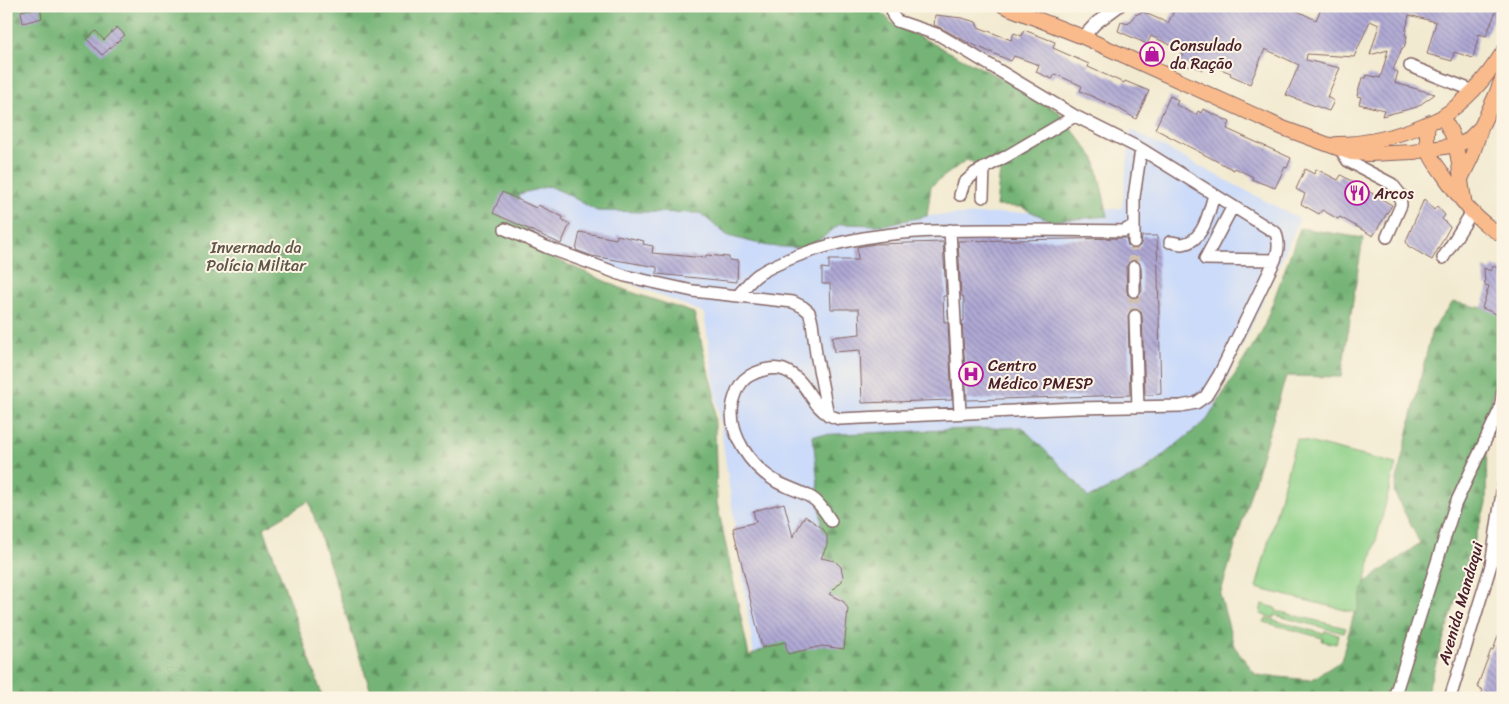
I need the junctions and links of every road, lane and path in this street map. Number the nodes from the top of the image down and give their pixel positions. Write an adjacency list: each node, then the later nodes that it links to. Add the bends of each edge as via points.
1 (892, 6): 9 (street, via 897,21 938,35)
2 (1004, 6): 4 (main road)
3 (1119, 6): 4 (street)
4 (1083, 37): 14 (main road, via 1305,138)
5 (1503, 52): 8 (main road)
6 (1410, 66): 8 (street)
7 (1503, 76): 12 (main road)
8 (1474, 91): 10 (main road)
9 (1075, 116): 15 (street); 17 (street)
10 (1442, 118): 11 (main road); 13 (main road, via 1452,131)
11 (1428, 123): 14 (main road, via 1354,144); 16 (main road)
12 (1481, 126): 13 (main road, via 1466,141); 18 (main road)
13 (1456, 145): 16 (main road); 18 (main road)
14 (1334, 146): 16 (main road, via 1352,153 1369,154); 28 (street, via 1348,161 1392,184 1400,194 1402,205)
15 (1141, 149): 20 (street); 24 (street, via 1134,197)
16 (1428, 150): 23 (main road)
17 (984, 168): 19 (street, via 964,183); 21 (street)
18 (1460, 181): 23 (main road)
19 (960, 195)
20 (1214, 195): 22 (street); 30 (street, via 1196,238 1182,244)
21 (983, 197)
22 (1233, 206): 32 (street, via 1276,233 1279,249); 32 (street, via 1206,259)
23 (1469, 208): 27 (main road, via 1489,228); 31 (street)
24 (1134, 225): 26 (street, via 1124,231); 29 (street)
25 (505, 229): 35 (street, via 625,276 693,291)
26 (950, 230): 35 (street, via 906,232 809,252 759,274); 40 (street)
27 (1503, 235)
28 (1387, 237)
29 (1134, 242)
30 (1170, 242)
31 (1443, 258)
32 (1275, 260): 38 (street, via 1206,396 1196,403 1181,406)
33 (1134, 267): 34 (street)
34 (1134, 291)
35 (738, 295): 41 (street, via 793,302 809,312)
36 (1135, 316): 38 (street)
37 (1503, 390): 39 (street)
38 (1138, 407): 40 (street)
39 (1500, 409): 42 (street); 45 (street, via 1455,505)
40 (960, 413): 41 (street, via 840,419)
41 (828, 415): 44 (street, via 798,379 783,370 764,369 746,378 736,391 732,408 733,425 740,442 758,467 777,482 813,498)
42 (1503, 430)
43 (1503, 486): 46 (street, Avenida Mandaqui, via 1490,565)
44 (831, 521)
45 (1394, 698)
46 (1450, 698)

